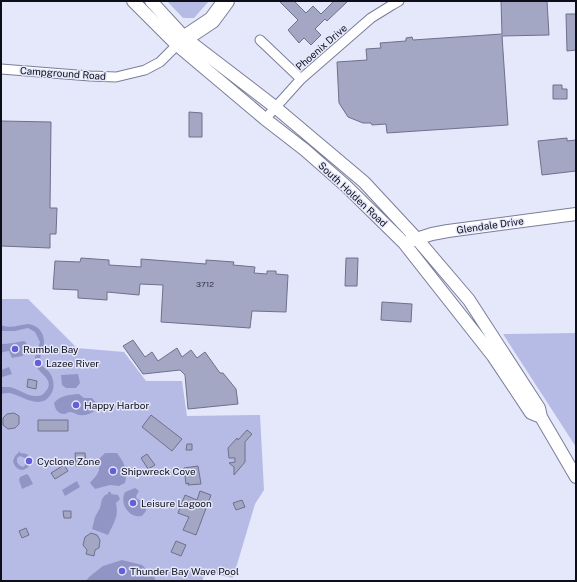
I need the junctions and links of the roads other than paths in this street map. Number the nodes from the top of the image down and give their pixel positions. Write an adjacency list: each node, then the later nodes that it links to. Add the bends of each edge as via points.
1 (133, 1): 7 (street, South Holden Road)
2 (151, 1): 7 (street, South Holden Road)
3 (217, 1): 7 (highway)
4 (226, 1): 7 (highway, via 212,20)
5 (399, 1): 9 (street, Phoenix Drive, via 371,18)
6 (260, 40): 9 (street)
7 (181, 42): 8 (street, Campground Road, via 160,62 145,70 116,77); 10 (street, South Holden Road); 11 (street, South Holden Road)
8 (1, 69)
9 (301, 79): 10 (street, Phoenix Drive)
10 (275, 108): 11 (street, Phoenix Drive); 13 (street, South Holden Road, via 364,182)
11 (265, 119): 14 (street, South Holden Road, via 346,186)
12 (576, 214): 13 (street, Glendale Drive, via 448,231)
13 (417, 239): 14 (street, Glendale Drive); 15 (street, South Holden Road, via 469,300 538,408)
14 (404, 243): 15 (street, South Holden Road, via 493,356 532,413)
15 (541, 417): 16 (street, South Holden Road)
16 (576, 476)

